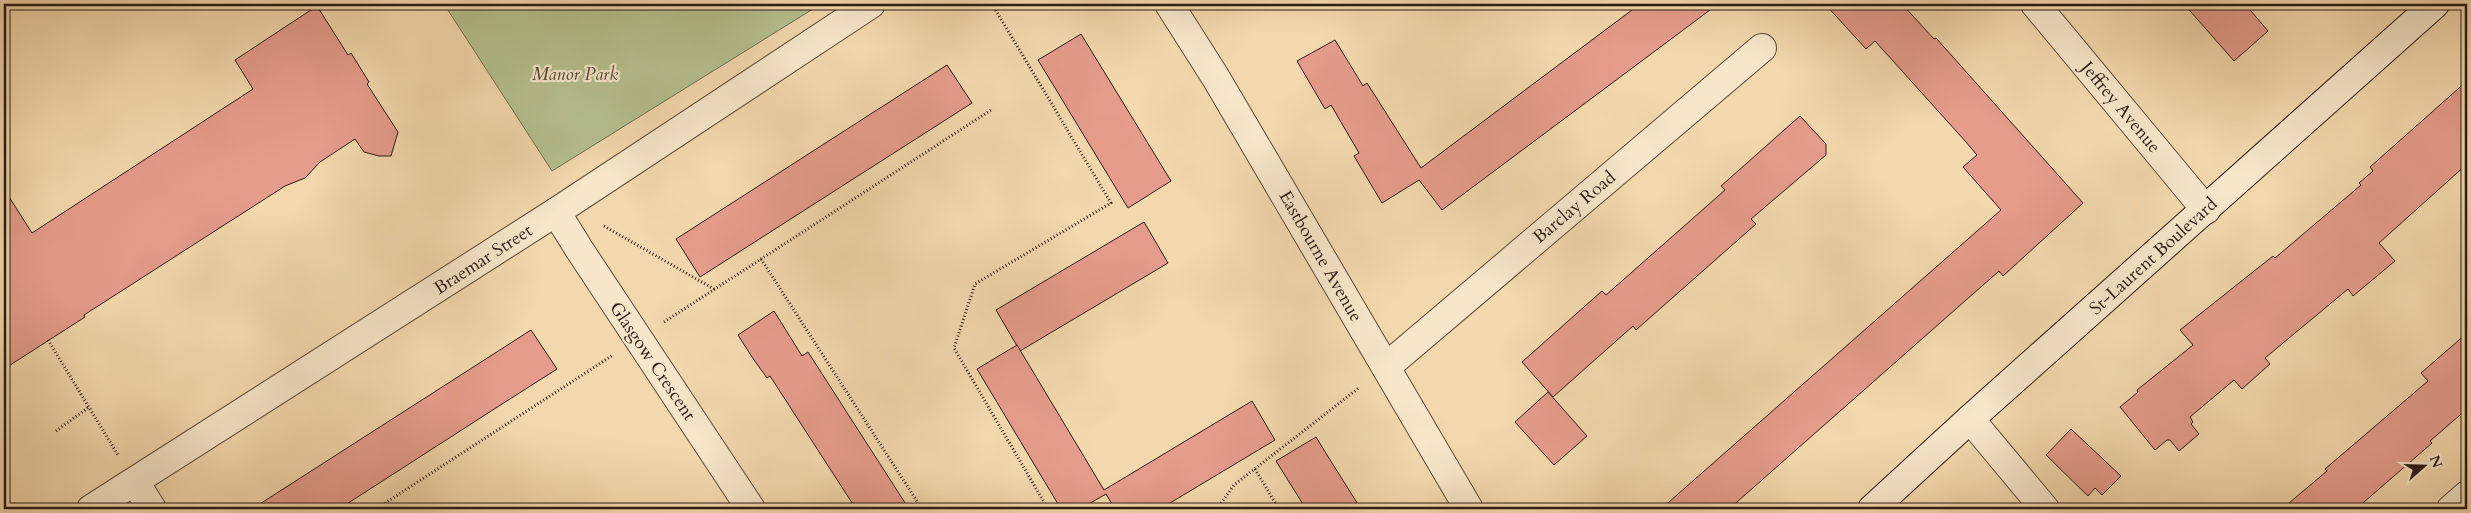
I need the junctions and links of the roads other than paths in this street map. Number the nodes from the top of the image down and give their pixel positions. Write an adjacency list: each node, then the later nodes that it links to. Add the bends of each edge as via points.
1 (871, 4): 7 (street, Braemar Street)
2 (1169, 4): 8 (street, Eastbourne Avenue, via 1221,86)
3 (2036, 4): 6 (street, Jeffrey Avenue)
4 (2434, 4): 6 (street, St-Laurent Boulevard)
5 (1762, 48): 8 (street, Barclay Road)
6 (2206, 210): 9 (street, St-Laurent Boulevard)
7 (556, 212): 10 (street, Braemar Street); 14 (street, Glasgow Crescent)
8 (1386, 367): 15 (street, Eastbourne Avenue)
9 (1970, 419): 16 (street, St-Laurent Boulevard); 17 (street)
10 (135, 482): 12 (street, Braemar Street); 13 (street)
11 (2467, 495): 18 (street)
12 (91, 509)
13 (152, 509)
14 (751, 509)
15 (1469, 509)
16 (1872, 509)
17 (2045, 509)
18 (2451, 509)

